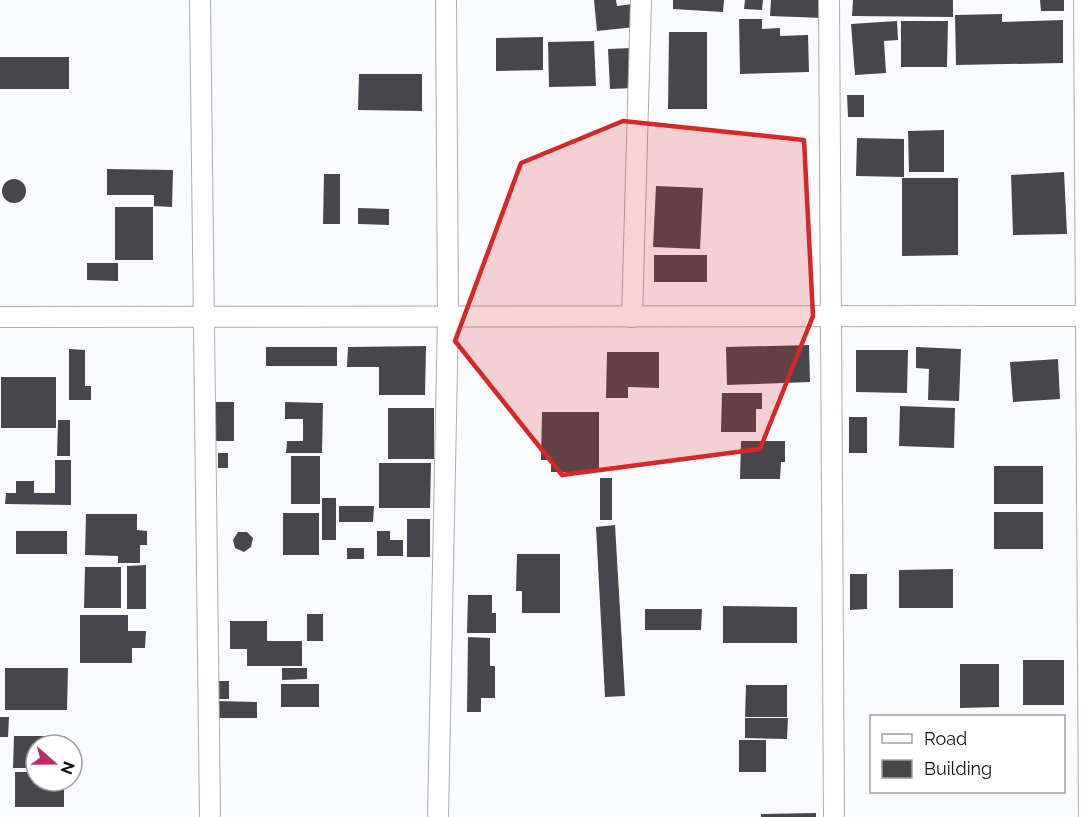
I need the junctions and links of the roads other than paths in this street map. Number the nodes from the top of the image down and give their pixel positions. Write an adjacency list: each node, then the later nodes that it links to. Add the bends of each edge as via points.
1 (200, 0): 8 (street)
2 (446, 0): 9 (street)
3 (641, 0): 10 (street)
4 (829, 0): 11 (street)
5 (1084, 0): 6 (street)
6 (1087, 316): 11 (street); 15 (street)
7 (0, 317): 8 (street)
8 (204, 317): 9 (street); 12 (street)
9 (448, 317): 10 (street); 13 (street)
10 (632, 317): 11 (street)
11 (831, 317): 14 (street)
12 (210, 817)
13 (438, 817)
14 (834, 817)
15 (1089, 817)

